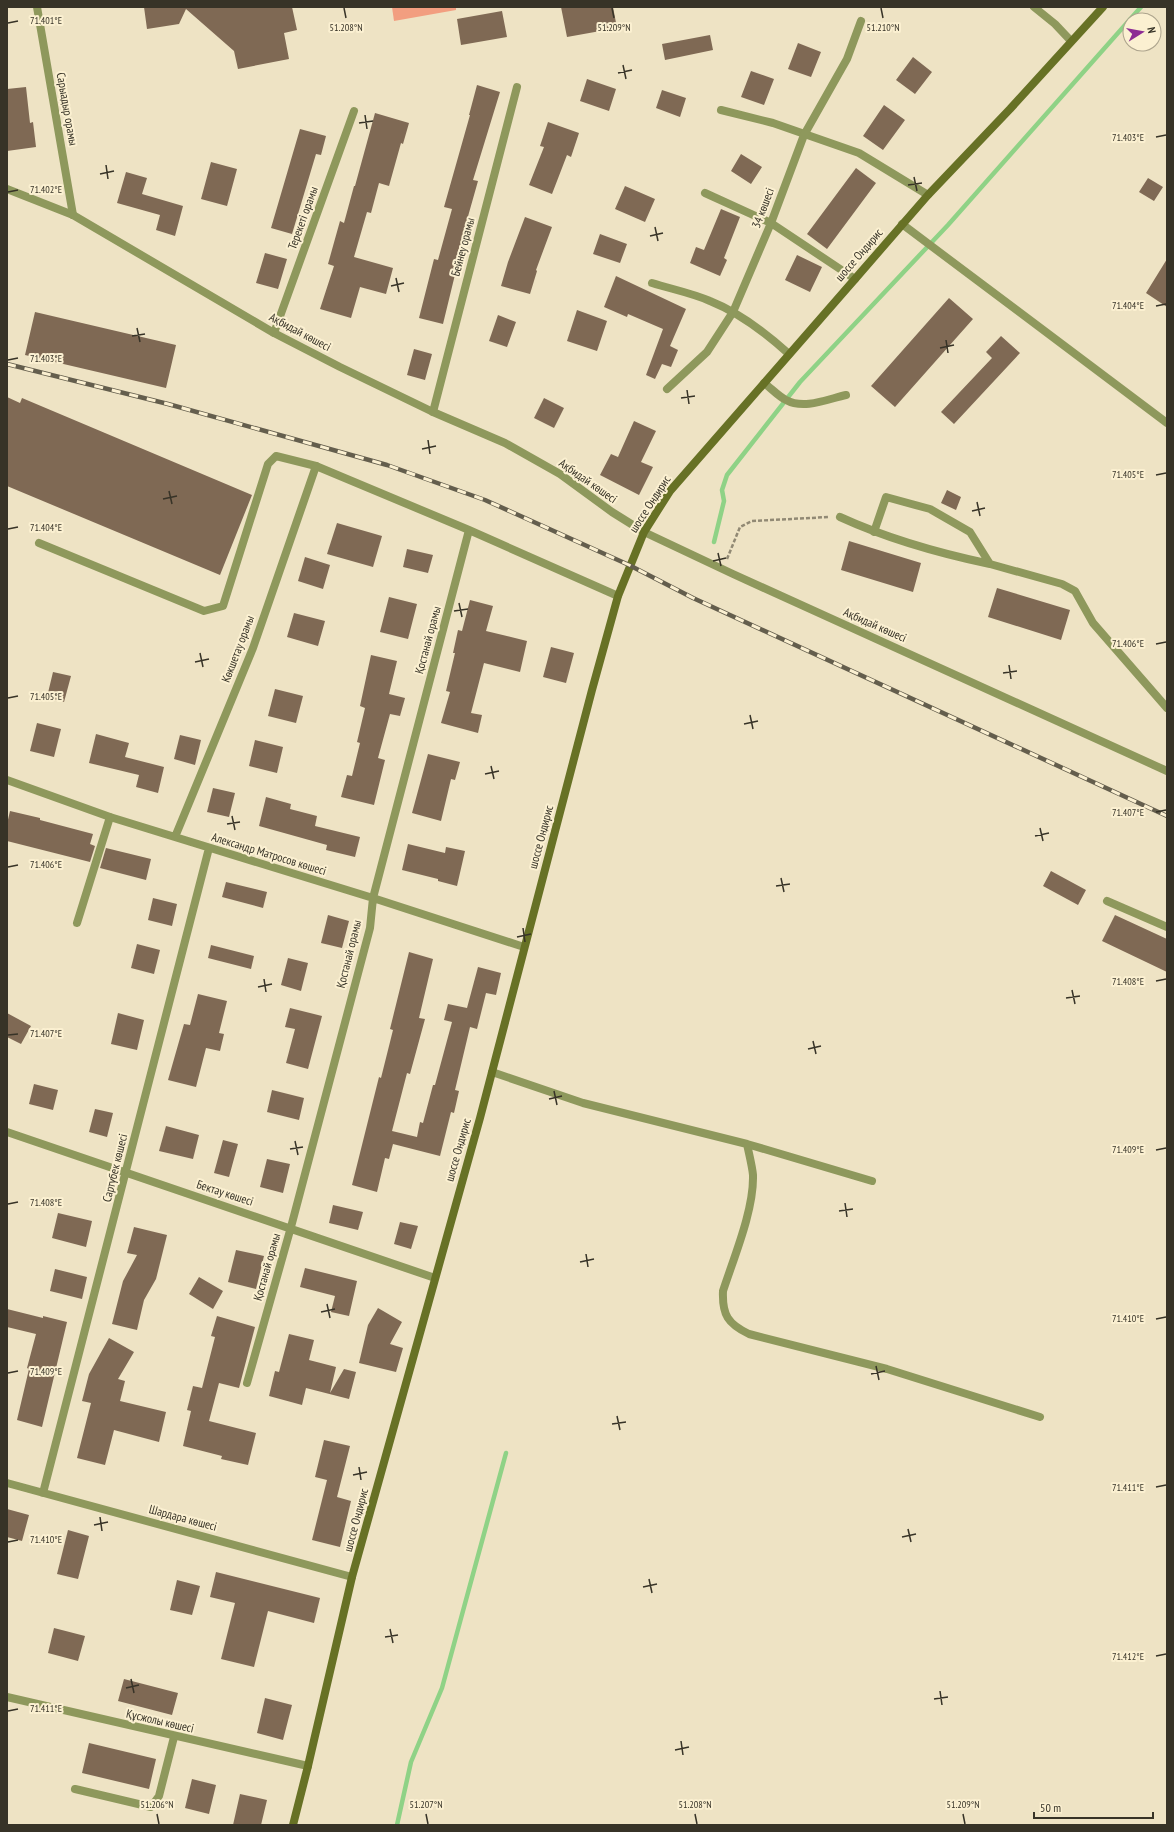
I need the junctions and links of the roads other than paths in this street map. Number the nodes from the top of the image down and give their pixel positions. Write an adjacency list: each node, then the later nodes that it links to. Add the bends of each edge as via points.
1 (37, 7): 13 (street, Сарыадыр орамы)
2 (1034, 7): 5 (street)
3 (1103, 7): 5 (main road, шоссе Ондирис)
4 (861, 21): 9 (street, 34 көшесі, via 847,59)
5 (1071, 41): 12 (main road, шоссе Ондирис)
6 (517, 87): 24 (street, Бейнеу орамы)
7 (722, 110): 9 (street, via 773,123)
8 (354, 111): 19 (street, Терекеті орамы)
9 (804, 135): 12 (street, via 859,154); 14 (street, 34 көшесі)
10 (7, 189): 13 (street, Ақбидай көшесі)
11 (705, 193): 14 (street)
12 (928, 195): 15 (main road, шоссе Ондирис)
13 (73, 215): 19 (street, Ақбидай көшесі)
14 (771, 223): 16 (street); 18 (street, 34 көшесі)
15 (902, 224): 16 (main road, шоссе Ондирис); 25 (street)
16 (855, 279): 20 (main road, шоссе Ондирис)
17 (652, 283): 18 (street, via 710,301)
18 (733, 312): 20 (street, via 765,332); 22 (street, 34 көшесі, via 707,352)
19 (274, 333): 24 (street, Ақбидай көшесі)
20 (790, 354): 21 (main road, шоссе Ондирис)
21 (764, 383): 23 (street, via 786,400 797,404); 29 (main road, шоссе Ондирис, via 670,491)
22 (667, 389)
23 (846, 394)
24 (433, 412): 29 (street, Ақбидай көшесі, via 505,443 560,474)
25 (1167, 423)
26 (316, 466): 28 (street); 31 (street, via 276,456 268,464 223,606 204,611); 38 (street, Көкшетау орамы, via 253,648)
27 (840, 517): 30 (street)
28 (469, 530): 33 (street); 40 (street, Қостанай орамы)
29 (644, 532): 33 (main road, шоссе Ондирис); 35 (street, Ақбидай көшесі)
30 (874, 532): 32 (street, via 944,554); 32 (street, via 886,497 930,509 970,532)
31 (38, 543)
32 (990, 564): 34 (street, via 1062,584 1075,591 1093,623)
33 (618, 596): 44 (main road, шоссе Ондирис)
34 (1167, 708)
35 (1167, 771)
36 (7, 780): 37 (street, Александр Матросов көшесі)
37 (110, 817): 38 (street, Александр Матросов көшесі); 42 (street)
38 (175, 837): 39 (street, Александр Матросов көшесі)
39 (209, 848): 40 (street, Александр Матросов көшесі); 48 (street, Сартүбек көшесі)
40 (373, 898): 44 (street, Александр Матросов көшесі); 50 (street, Қостанай орамы, via 370,928)
41 (1107, 901): 43 (street)
42 (78, 923)
43 (1167, 927)
44 (524, 947): 45 (main road, шоссе Ондирис)
45 (492, 1072): 47 (street, via 583,1103); 51 (main road, шоссе Ондирис)
46 (7, 1132): 48 (street, Бектау көшесі)
47 (747, 1144): 49 (street); 53 (street, via 753,1174 752,1192 723,1291 722,1304 726,1317 735,1328 749,1334 887,1369)
48 (126, 1172): 50 (street, Бектау көшесі); 55 (street, Сартүбек көшесі)
49 (872, 1181)
50 (291, 1227): 51 (street, Бектау көшесі); 52 (street, Қостанай орамы)
51 (435, 1278): 56 (main road, шоссе Ондирис)
52 (247, 1383)
53 (1040, 1418)
54 (7, 1483): 55 (street, Шардара көшесі)
55 (43, 1493): 56 (street, Шардара көшесі)
56 (352, 1577): 59 (main road, шоссе Ондирис)
57 (7, 1697): 58 (street, Құсжолы көшесі)
58 (174, 1737): 59 (street, Құсжолы көшесі); 60 (street, via 159,1796 151,1807)
59 (308, 1766): 61 (main road, шоссе Ондирис)
60 (74, 1789)
61 (293, 1825)

